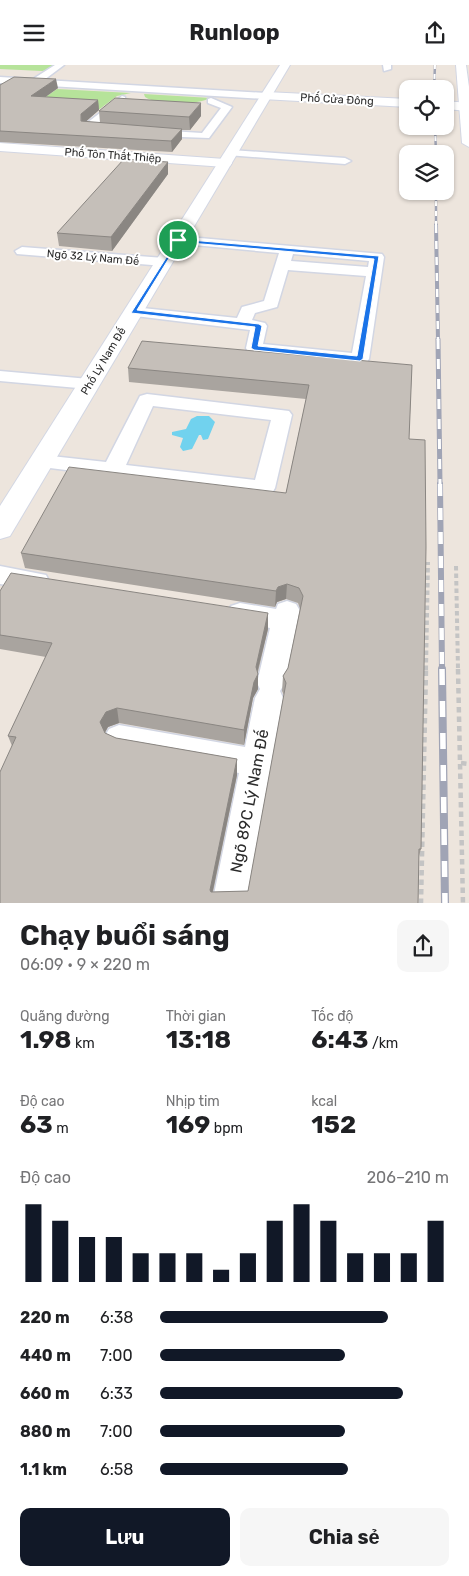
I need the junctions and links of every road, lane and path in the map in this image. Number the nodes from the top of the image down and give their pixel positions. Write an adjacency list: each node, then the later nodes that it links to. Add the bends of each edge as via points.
1 (60, 65): 6 (lane)
2 (285, 65): 9 (street, Phố Lý Nam Đế)
3 (461, 65): 12 (street)
4 (0, 71): 6 (lane, via 37,77)
5 (0, 81): 6 (lane)
6 (35, 82): 7 (lane)
7 (143, 89): 8 (lane); 13 (lane, via 137,97 120,100 87,128)
8 (223, 93): 9 (lane); 14 (lane, via 206,103 227,107 205,136)
9 (266, 95): 10 (street, Phố Cửa Đông); 17 (street, Phố Lý Nam Đế)
10 (399, 102)
11 (454, 107): 12 (street)
12 (467, 111): 15 (street)
13 (117, 130)
14 (146, 132)
15 (469, 143)
16 (0, 147): 17 (street, Phố Tôn Thất Thiệp)
17 (228, 158): 18 (lane); 19 (street, Phố Lý Nam Đế)
18 (345, 161)
19 (178, 240): 20 (lane); 22 (street, Phố Lý Nam Đế)
20 (287, 250): 23 (lane); 24 (lane, via 377,257)
21 (22, 251): 22 (lane, Ngõ 32 Lý Nam Đế)
22 (164, 262): 25 (street, Phố Lý Nam Đế)
23 (282, 265): 24 (lane); 26 (lane, via 271,305 248,310)
24 (374, 272): 26 (lane, via 360,359 254,348 259,326)
25 (133, 312): 26 (lane); 28 (street, Phố Lý Nam Đế)
26 (243, 324)
27 (0, 376): 28 (lane)
28 (89, 384): 29 (street, Phố Lý Nam Đế)
29 (42, 461): 30 (lane); 31 (street, Phố Lý Nam Đế)
30 (113, 470): 30 (lane, via 264,488 282,415 147,400)
31 (0, 529)
32 (428, 563): 42 (path)
33 (456, 566): 39 (path)
34 (0, 575): 35 (lane)
35 (59, 585)
36 (217, 609): 38 (lane, Ngõ 89C Lý Nam Đế, via 286,615)
37 (119, 738): 38 (lane)
38 (257, 763): 41 (lane, Ngõ 89C Lý Nam Đế)
39 (461, 763): 40 (path); 43 (path)
40 (469, 764)
41 (229, 903)
42 (421, 903)
43 (463, 903)

